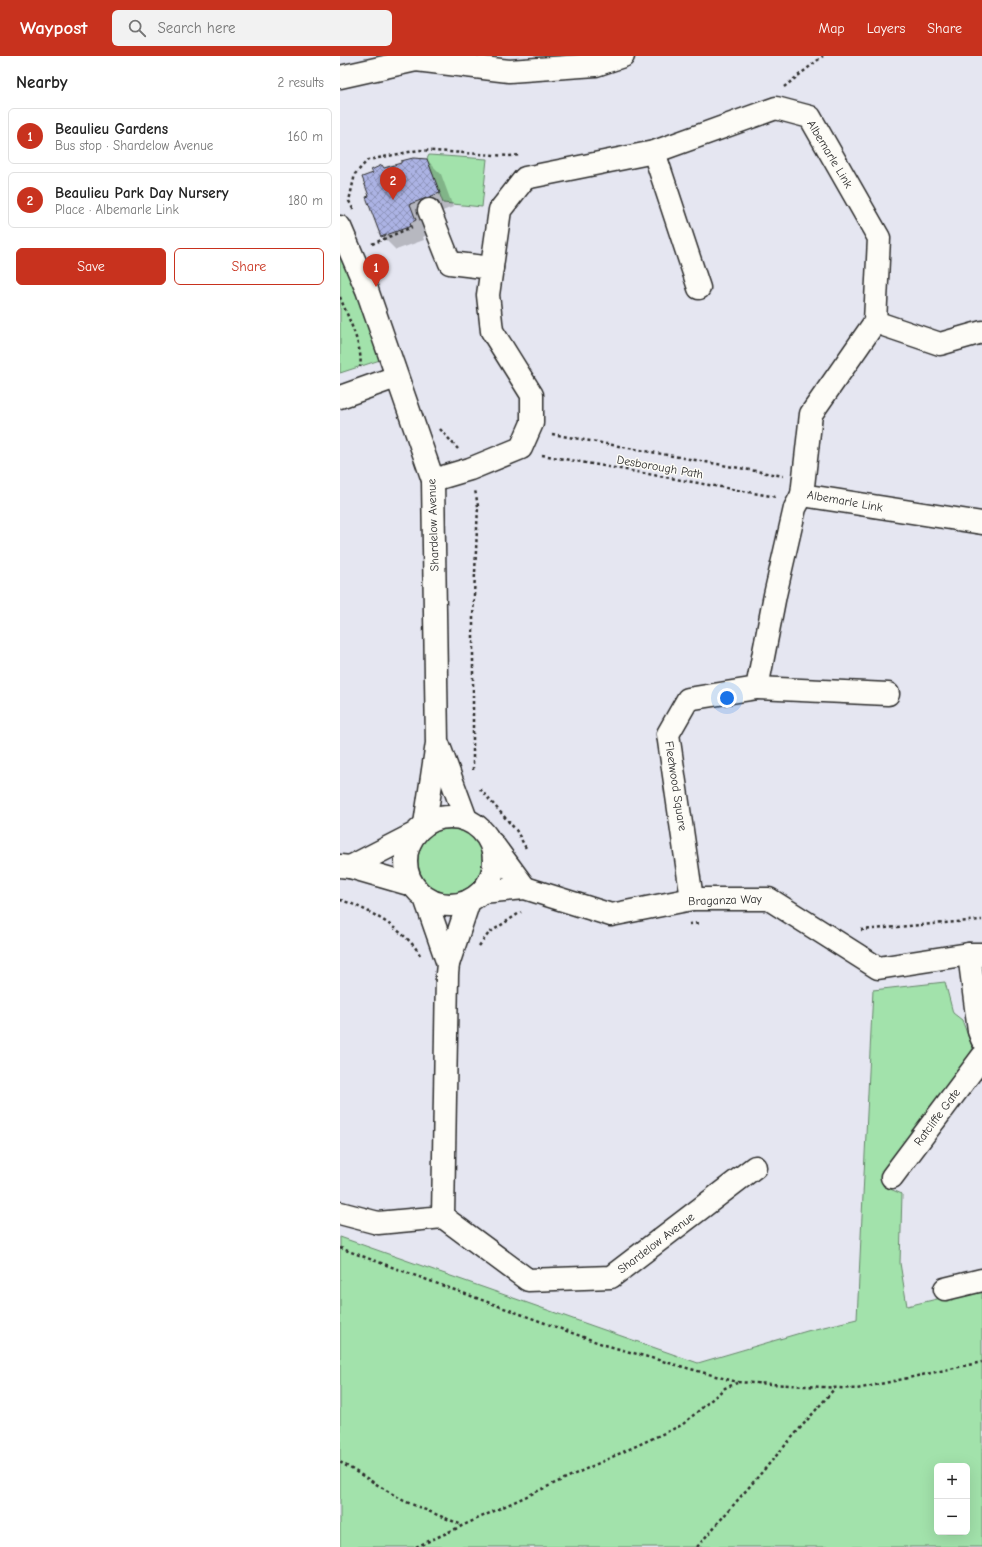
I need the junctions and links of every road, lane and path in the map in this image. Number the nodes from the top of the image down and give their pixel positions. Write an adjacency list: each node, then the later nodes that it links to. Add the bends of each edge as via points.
1 (623, 56): 3 (street, via 596,65 509,71)
2 (823, 56): 5 (path)
3 (409, 58): 4 (street)
4 (340, 77)
5 (778, 90)
6 (654, 152): 11 (street, Albemarle Link, via 525,178 500,210); 12 (street); 14 (street, Albemarle Link, via 776,108 810,117 879,238)
7 (525, 154): 9 (path, via 509,156 419,150 368,160 355,174)
8 (431, 215): 10 (path); 11 (street, via 450,263)
9 (347, 220): 17 (street, Shardelow Avenue)
10 (368, 245)
11 (492, 268): 19 (street, Albemarle Link, via 488,295 492,331 532,395)
12 (699, 288)
13 (340, 297): 16 (path, via 360,350 362,360)
14 (875, 322): 15 (street, via 940,344); 21 (street, Albemarle Link, via 811,414)
15 (982, 332)
16 (359, 370)
17 (396, 377): 18 (street); 22 (street, Shardelow Avenue)
18 (340, 397)
19 (532, 423): 20 (street, Albemarle Link); 21 (path, Desborough Path, via 545,433 782,476)
20 (521, 448): 22 (street, via 470,469); 24 (path, Desborough Path, via 537,454)
21 (805, 473): 24 (street, Albemarle Link)
22 (433, 480): 28 (street, Shardelow Avenue)
23 (474, 486): 29 (path, via 478,506 473,618)
24 (798, 501): 25 (street, Albemarle Link); 26 (street, via 775,595)
25 (982, 523)
26 (757, 688): 27 (street, Fleetwood Square); 39 (street, Fleetwood Square, via 688,699 668,734)
27 (888, 694)
28 (437, 743): 31 (street, Shardelow Avenue); 32 (street, Shardelow Avenue)
29 (473, 773)
30 (478, 787): 34 (path, via 516,830)
31 (466, 819): 32 (street, Shardelow Avenue, via 439,817); 33 (street, Shardelow Avenue, via 479,827)
32 (420, 829): 35 (street); 36 (street, Shardelow Avenue, via 407,848 406,871)
33 (489, 839): 37 (street, Shardelow Avenue, via 494,854 491,880); 38 (street)
34 (531, 856)
35 (345, 866): 36 (street)
36 (418, 892): 37 (street, via 439,905 455,906); 48 (street, Shardelow Avenue)
37 (476, 897): 38 (street, Braganza Way); 48 (street, Shardelow Avenue)
38 (525, 898): 39 (street, Braganza Way, via 611,915); 45 (path)
39 (692, 899): 44 (street, Braganza Way, via 769,899)
40 (340, 900): 47 (path, via 350,902 377,916 401,933)
41 (982, 920): 44 (path, via 876,928)
42 (701, 923): 43 (path)
43 (686, 924)
44 (826, 935): 46 (street, Braganza Way, via 878,968)
45 (477, 948)
46 (975, 954): 49 (street, via 979,1031)
47 (422, 959)
48 (448, 964): 54 (street, Shardelow Avenue)
49 (982, 1039)
50 (982, 1057): 52 (street, Ratcliffe Gate)
51 (756, 1168): 54 (street, Shardelow Avenue, via 611,1277 528,1280)
52 (892, 1177)
53 (340, 1213): 54 (street, via 378,1223)
54 (443, 1217)
55 (340, 1248): 59 (path, via 605,1345)
56 (982, 1280): 57 (street)
57 (946, 1288)
58 (982, 1362): 60 (path, via 857,1389)
59 (737, 1382): 60 (path); 62 (path, via 725,1388 682,1425)
60 (835, 1388): 64 (path)
61 (340, 1462): 62 (path, via 404,1501)
62 (462, 1526): 63 (path)
63 (416, 1547)
64 (697, 1547)

